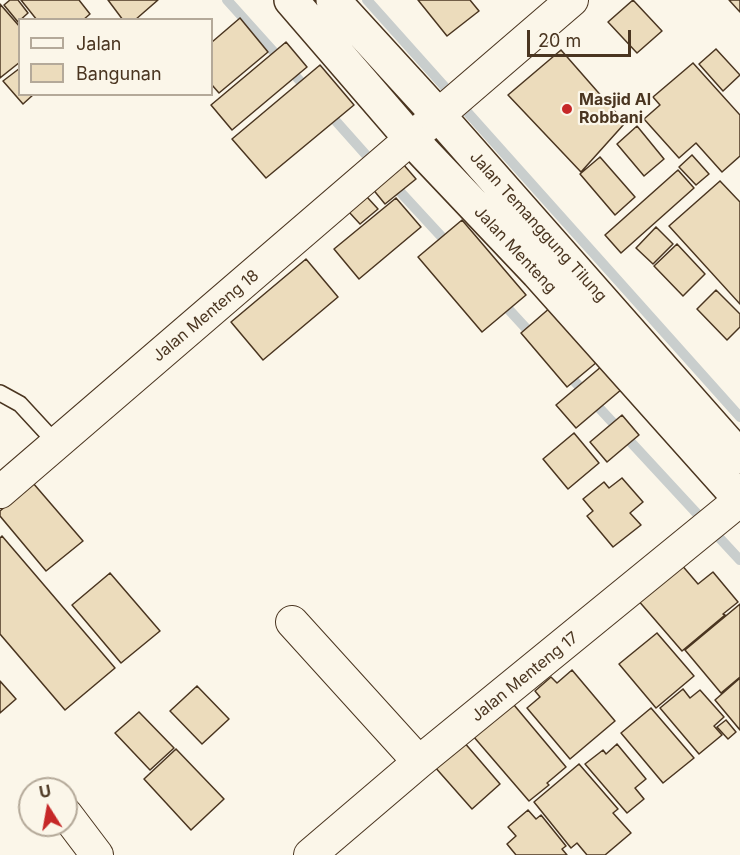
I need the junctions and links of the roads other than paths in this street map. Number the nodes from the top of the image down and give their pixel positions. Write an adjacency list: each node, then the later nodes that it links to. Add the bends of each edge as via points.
1 (291, 0): 5 (street, Jalan Menteng)
2 (333, 0): 4 (street, Jalan Temanggung Tilung)
3 (572, 0): 4 (street, Jalan Menteng 18)
4 (439, 116): 5 (street, Jalan Menteng 18); 8 (street, Jalan Temanggung Tilung)
5 (411, 139): 7 (street, Jalan Menteng 18); 10 (street, Jalan Menteng, via 538,273)
6 (0, 393): 7 (lane, via 20,404)
7 (56, 443): 9 (street, Jalan Menteng 18)
8 (740, 457)
9 (0, 492)
10 (740, 499): 12 (street, Jalan Menteng 17)
11 (292, 622): 12 (street)
12 (419, 762): 15 (street, Jalan Menteng 17)
13 (78, 829): 14 (street)
14 (98, 855)
15 (310, 855)

